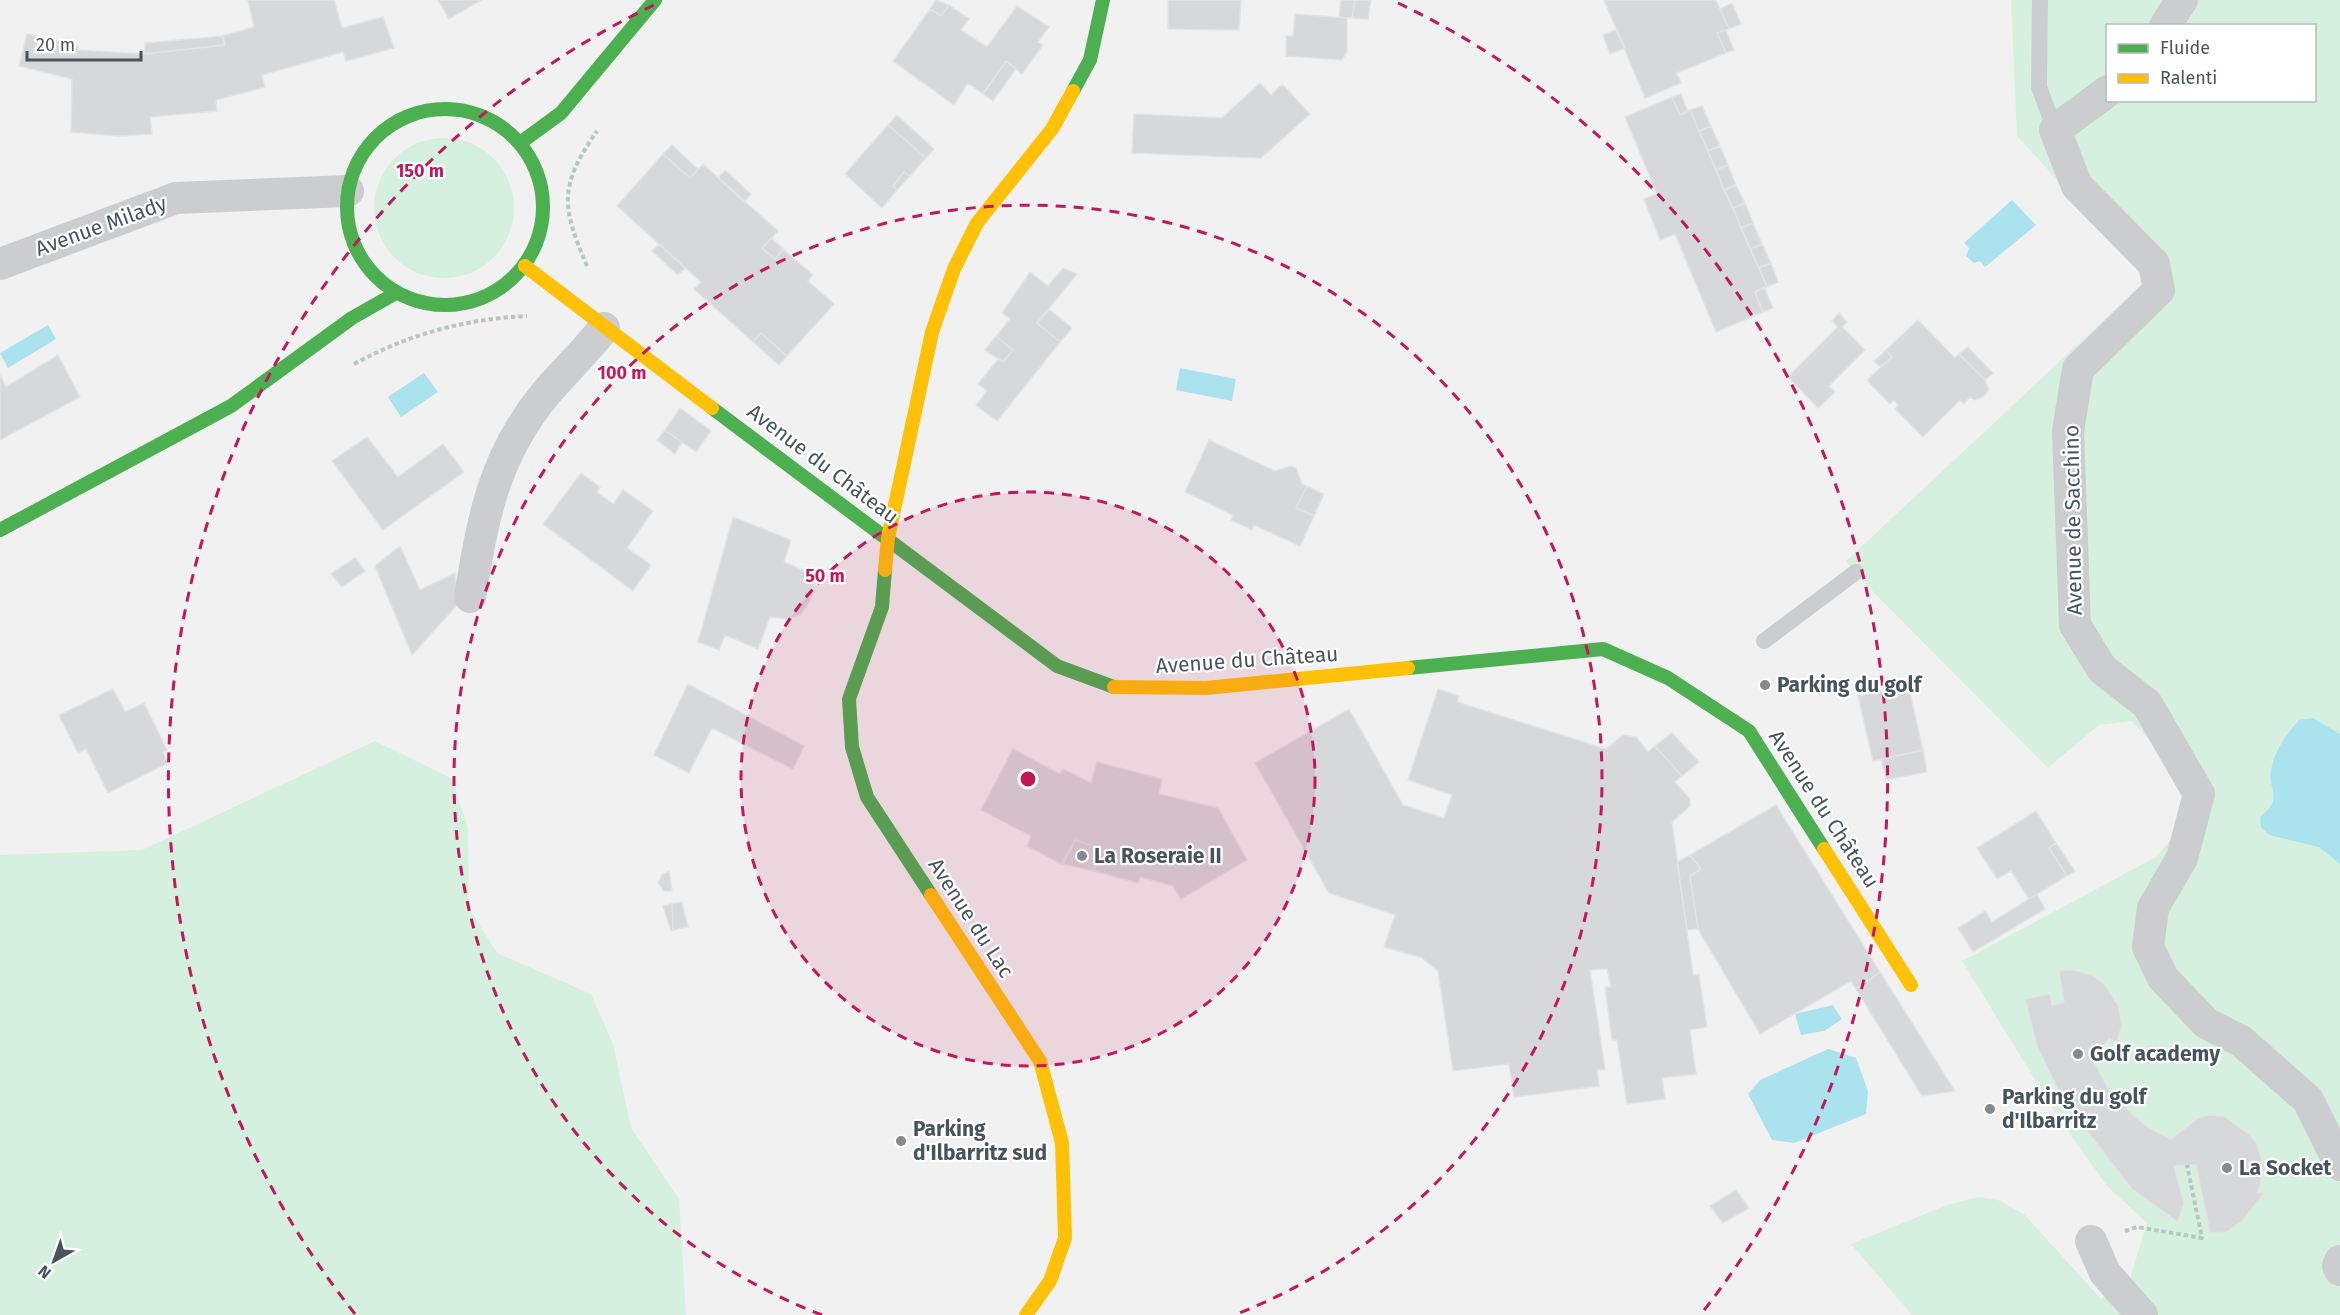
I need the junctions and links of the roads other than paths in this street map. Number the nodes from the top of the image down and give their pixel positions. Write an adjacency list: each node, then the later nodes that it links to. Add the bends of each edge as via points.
1 (655, 0): 8 (street, via 561,113)
2 (1103, 0): 15 (street, Avenue du Lac, via 1089,60 1052,129 977,223 950,279 932,332)
3 (2040, 0): 7 (lane, via 2039,87)
4 (2182, 0): 5 (street)
5 (2166, 24)
6 (2106, 92): 7 (street)
7 (2055, 130): 20 (street, Avenue de Sacchino, via 2077,186 2154,264 2159,290 2078,369 2068,431 2076,625 2102,669 2147,704 2199,794 2182,858 2153,908 2148,947 2163,978 2206,1023 2241,1041 2308,1100)
8 (520, 143): 9 (street, via 496,122 466,111 434,108 403,117 377,135 358,161); 11 (street, via 537,172 544,204 540,236)
9 (348, 191): 10 (street, Avenue Milady, via 176,198); 12 (street, via 347,221 356,249 373,274)
10 (0, 264)
11 (525, 266): 12 (street, via 505,286 480,300 451,306 423,303); 13 (street, Avenue du Château)
12 (396, 293): 14 (street, via 352,318 231,406)
13 (604, 328): 15 (street, Avenue du Château); 17 (street, via 545,395 499,469 484,516)
14 (0, 530)
15 (888, 538): 19 (street, Avenue du Château, via 1057,666 1115,687 1206,688 1603,650 1668,678 1749,731); 24 (street, Avenue du Lac, via 882,607 849,699 852,747 867,797 1040,1061 1062,1143 1065,1238 1050,1281)
16 (1856, 572): 18 (lane)
17 (470, 597)
18 (1764, 641)
19 (1911, 985)
20 (2340, 1165)
21 (2091, 1241): 25 (street, via 2105,1273)
22 (2340, 1261): 23 (street)
23 (2340, 1270)
24 (1026, 1315)
25 (2142, 1315)

